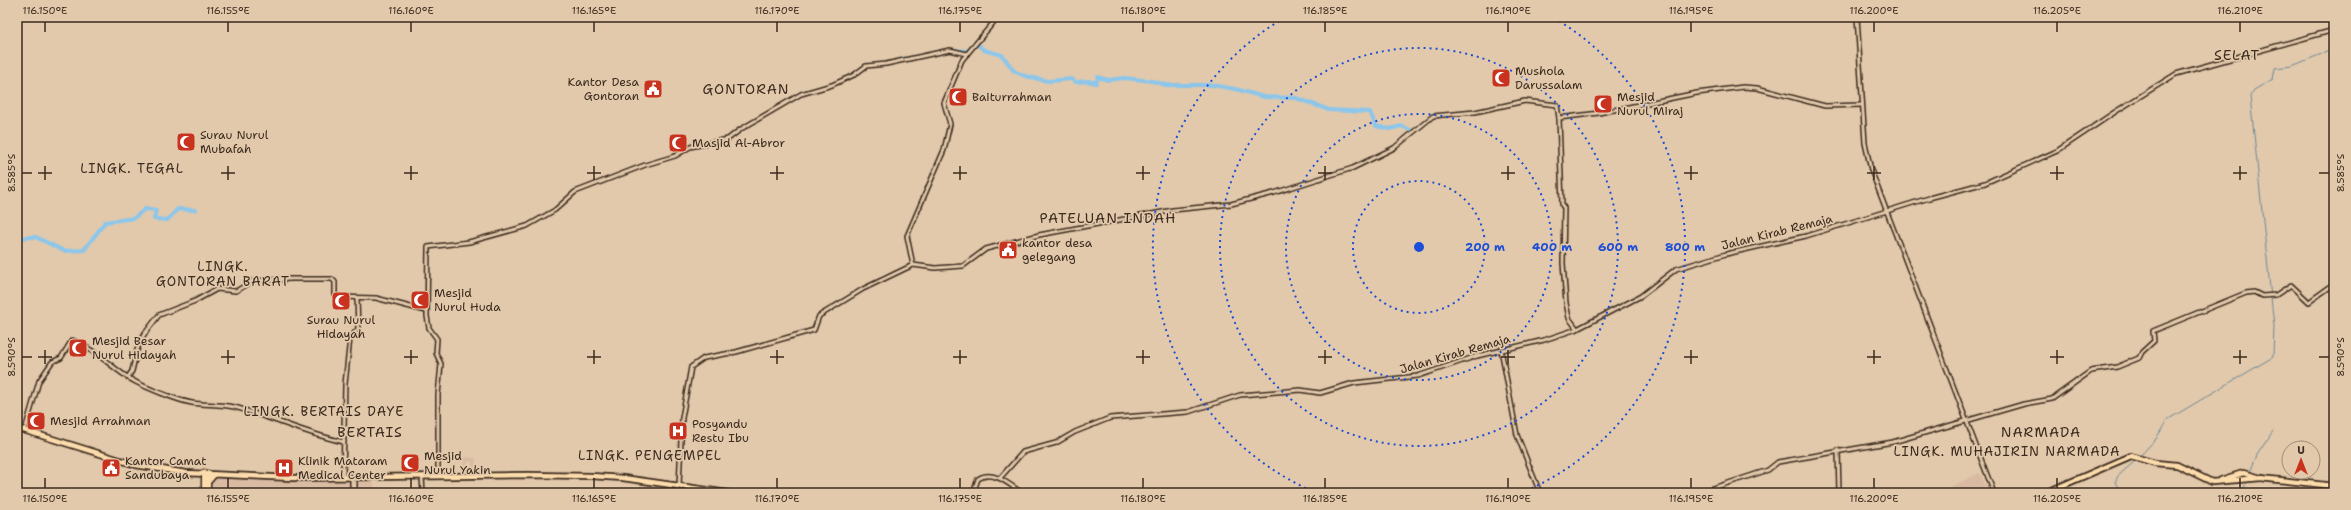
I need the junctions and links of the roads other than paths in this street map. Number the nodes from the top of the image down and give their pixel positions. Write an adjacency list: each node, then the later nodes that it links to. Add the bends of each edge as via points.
1 (998, 17): 4 (street)
2 (1857, 17): 5 (street)
3 (2334, 30): 7 (street, Jalan Kirab Remaja, via 2185,71 2127,104 2051,154 1981,185)
4 (967, 54): 8 (street, via 959,66 943,106 950,124 944,150 908,232 907,240); 11 (street, via 950,50 866,66 854,75 832,85 804,92 728,139 690,147 675,156 575,192 555,210 527,226 470,242 429,247)
5 (1862, 105): 6 (street, via 1826,106 1757,88 1743,87); 7 (street, via 1869,165)
6 (1559, 118): 8 (street, via 1555,104 1531,101 1475,112 1433,116 1400,145 1357,166 1257,197 1231,204 1173,210 1039,235 986,249 963,266 935,268); 12 (street, via 1566,304 1569,318)
7 (1887, 212): 12 (street, Jalan Kirab Remaja, via 1806,236 1678,268 1643,294); 15 (street)
8 (913, 265): 31 (street, via 872,284 820,316 816,319 816,327 813,330 698,361 691,367 685,399)
9 (2334, 284): 15 (street, via 2311,300 2291,284 2281,293 2262,296 2250,292 2243,294 2153,331 2153,342 2139,358 2117,367 2091,371 2053,398)
10 (357, 298): 11 (street, via 382,299); 14 (street, via 337,297 335,282 332,279 291,278 253,281 236,291 217,290 159,315 139,345); 18 (street, via 358,329 350,341 345,384)
11 (426, 311): 24 (street, via 431,331 437,341 440,362)
12 (1577, 329): 13 (street, Jalan Kirab Remaja, via 1540,342)
13 (1501, 349): 28 (street, Jalan Kirab Remaja, via 1418,376 1354,383 1322,392 1296,390 1240,395 1188,412 1110,418 1056,443 1023,452); 40 (street, via 1518,439)
14 (128, 377): 17 (street, via 106,360 71,340 62,357 52,362 39,381); 18 (street, via 184,401 234,407 290,424 320,437)
15 (1967, 421): 19 (street, via 1893,442); 43 (street)
16 (17, 428): 17 (highway)
17 (25, 430): 20 (highway, via 136,465)
18 (344, 442): 26 (street)
19 (1838, 450): 41 (street, via 1778,462 1768,470); 42 (street)
20 (206, 474): 21 (highway); 22 (highway); 30 (main road); 33 (main road)
21 (214, 475): 22 (highway); 30 (highway)
22 (242, 476): 26 (highway)
23 (422, 476): 24 (highway); 27 (highway); 36 (street)
24 (438, 476): 31 (highway, via 591,476)
25 (2251, 476): 29 (highway, via 2244,480); 29 (highway, via 2234,474); 32 (highway)
26 (343, 478): 27 (highway)
27 (353, 478): 35 (street)
28 (1000, 478): 38 (street, via 980,477); 39 (street)
29 (2220, 481): 44 (highway, via 2207,480 2177,465 2138,458 2122,459)
30 (208, 482): 34 (main road)
31 (679, 486): 37 (highway)
32 (2334, 486)
33 (204, 493)
34 (208, 493)
35 (354, 493)
36 (424, 493)
37 (728, 493)
38 (973, 493)
39 (1022, 493)
40 (1540, 493)
41 (1698, 493)
42 (1839, 493)
43 (1994, 493)
44 (2045, 493)

